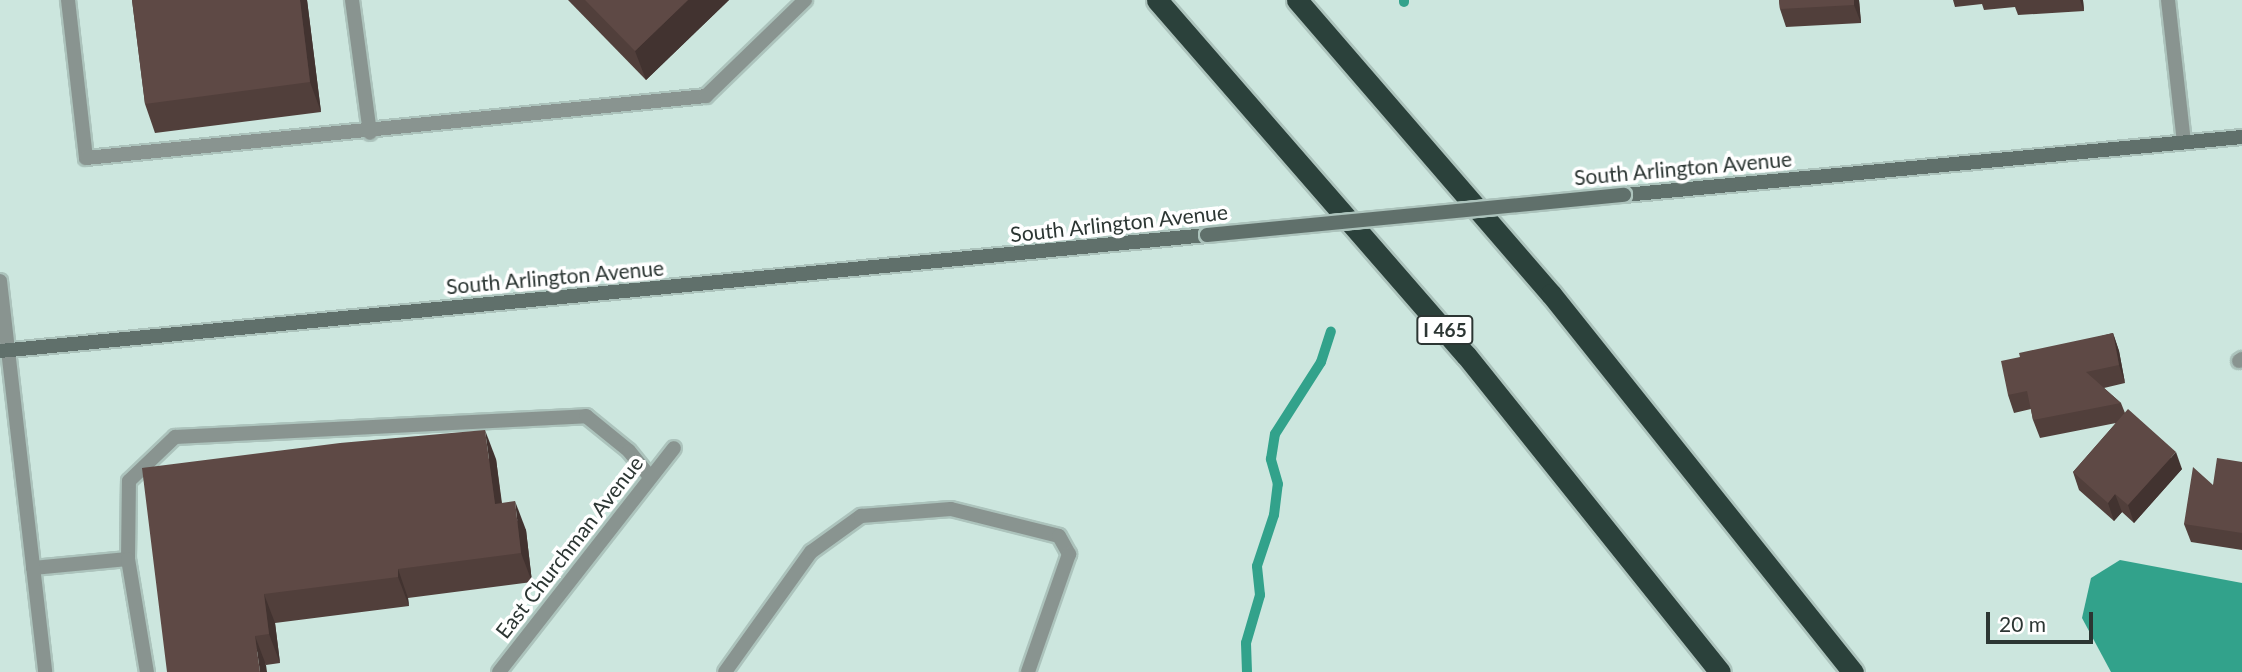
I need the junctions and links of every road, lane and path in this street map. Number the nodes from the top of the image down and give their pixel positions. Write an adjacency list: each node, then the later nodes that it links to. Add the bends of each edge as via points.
1 (68, 0): 7 (street, via 86,158)
2 (352, 0): 7 (street)
3 (806, 0): 7 (street, via 706,96)
4 (1157, 0): 21 (highway, I 465, via 1466,355)
5 (1297, 0): 22 (highway, via 1552,294)
6 (2168, 0): 9 (street)
7 (370, 133)
8 (2242, 137): 9 (main road, South Arlington Avenue)
9 (2184, 142): 11 (main road, South Arlington Avenue, bridge)
10 (0, 281): 11 (street)
11 (4, 351): 15 (street)
12 (674, 448): 13 (street, East Churchman Avenue)
13 (649, 476): 14 (street, via 629,451 586,416 175,437 129,481); 18 (street, East Churchman Avenue)
14 (128, 559): 15 (street); 17 (street)
15 (33, 568): 16 (street)
16 (45, 672)
17 (147, 672)
18 (499, 672)
19 (725, 672): 20 (street, via 811,552 861,516 951,509 1059,536 1069,554)
20 (1028, 672)
21 (1720, 672)
22 (1853, 672)

